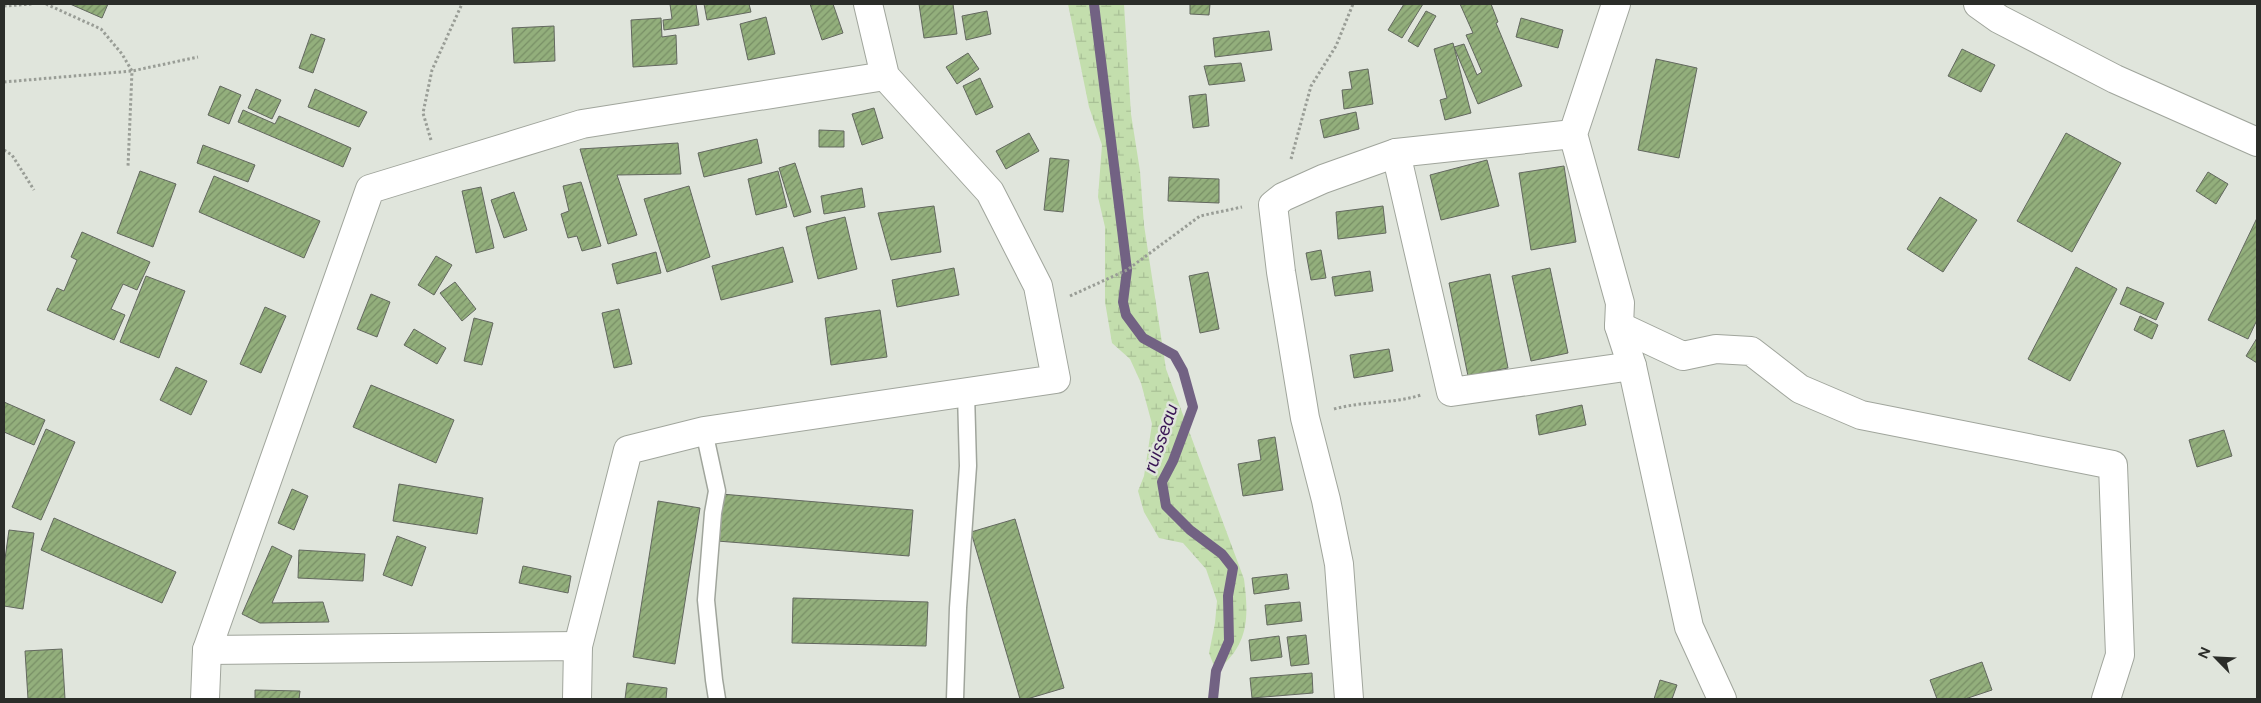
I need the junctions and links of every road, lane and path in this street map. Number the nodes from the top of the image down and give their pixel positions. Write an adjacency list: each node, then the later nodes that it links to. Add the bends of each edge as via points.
1 (33, 4): 8 (path)
2 (46, 4): 10 (path, via 101,29)
3 (462, 4): 18 (path, via 432,70 423,113)
4 (868, 4): 11 (street)
5 (1353, 4): 20 (path, via 1336,46 1311,86)
6 (1616, 4): 13 (street)
7 (1978, 4): 14 (street, via 1998,18 2115,79)
8 (4, 6)
9 (198, 57): 10 (path)
10 (132, 71): 12 (path); 17 (path)
11 (885, 76): 18 (street, via 582,124); 21 (street, via 990,192)
12 (4, 82)
13 (1572, 134): 16 (street); 22 (street, via 1620,303)
14 (2257, 142)
15 (4, 150): 19 (path, via 12,155)
16 (1396, 153): 20 (street, via 1323,179); 24 (street)
17 (128, 167)
18 (439, 167): 29 (street, via 370,189)
19 (34, 190)
20 (1278, 201): 21 (path, via 1200,216 1127,270 1071,296); 26 (street, via 1281,272)
21 (1038, 286): 25 (street, via 1056,379)
22 (1619, 326): 23 (street); 36 (street, via 1682,356 1716,349 1751,351 1800,389 1861,415 2113,465 2120,655)
23 (1632, 366): 24 (street); 35 (street, via 1689,627)
24 (1451, 392): 26 (path, via 1349,405)
25 (966, 393): 27 (street); 33 (lane, via 968,466)
26 (1305, 418): 34 (street, via 1339,564)
27 (704, 431): 28 (street, via 628,450); 32 (lane, via 718,491 713,513 706,600)
28 (578, 646): 29 (street); 31 (street)
29 (207, 650): 30 (street)
30 (205, 699)
31 (577, 699)
32 (718, 699)
33 (955, 699)
34 (1349, 699)
35 (1722, 699)
36 (2106, 699)

